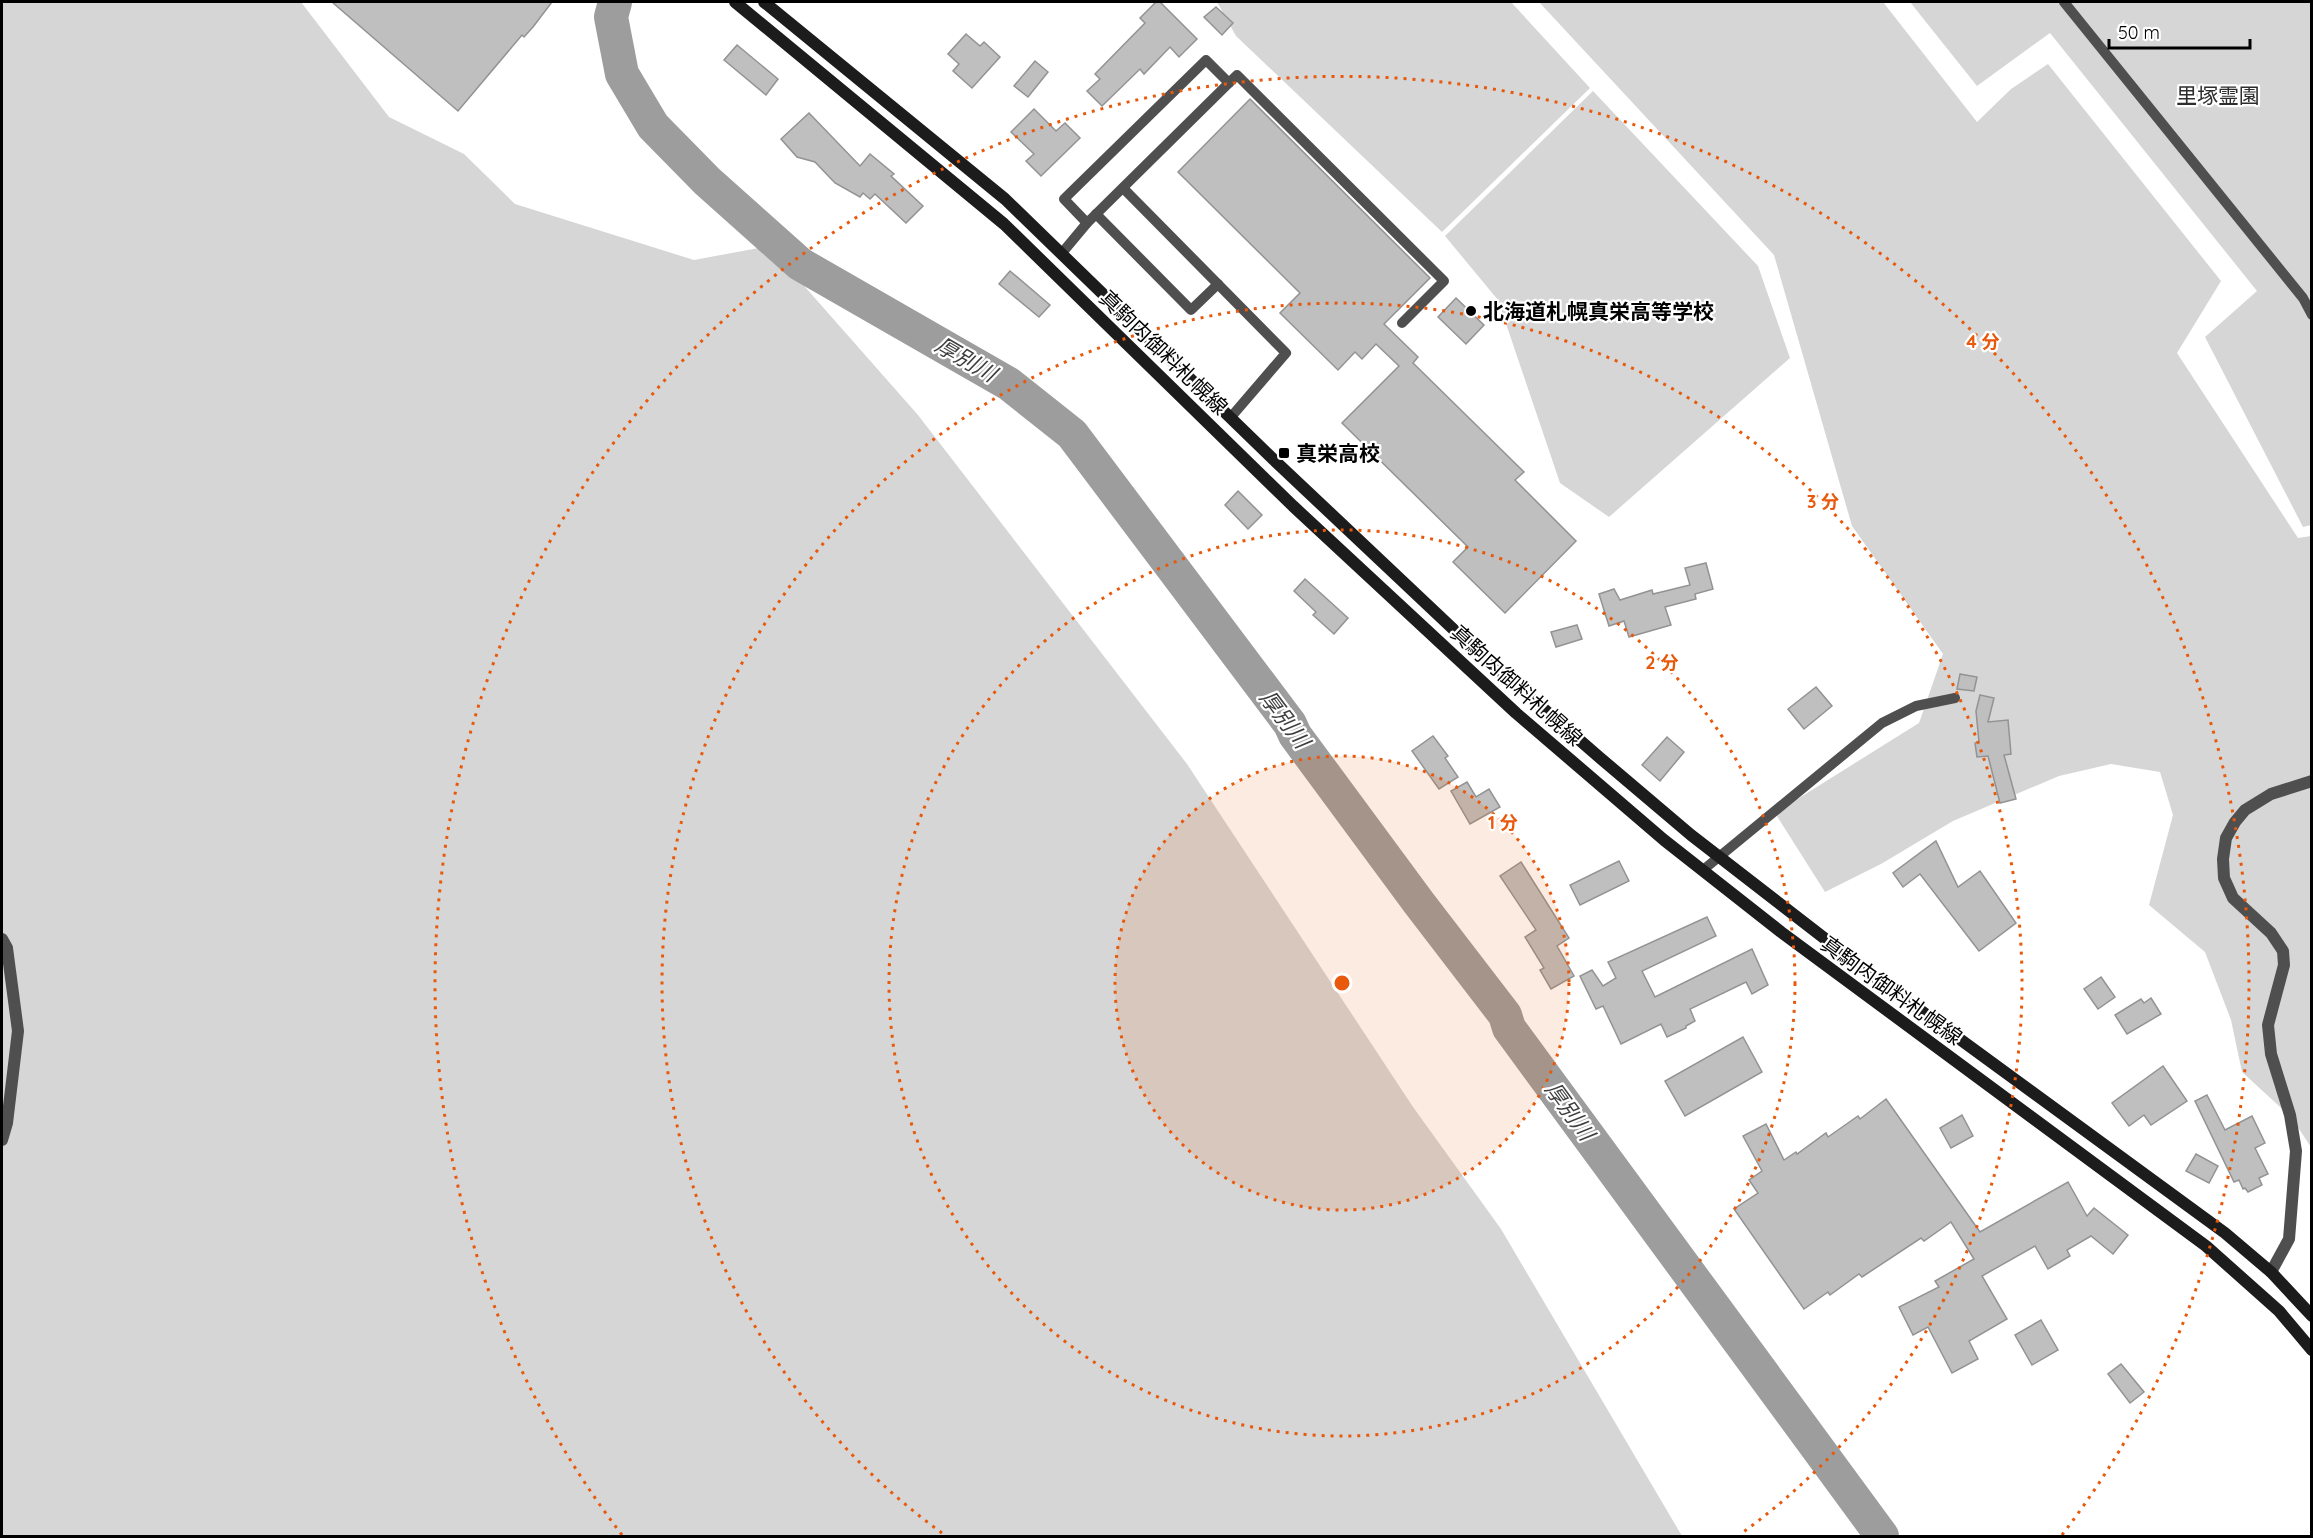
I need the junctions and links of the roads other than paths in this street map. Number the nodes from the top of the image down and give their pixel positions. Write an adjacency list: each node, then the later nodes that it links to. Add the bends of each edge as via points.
1 (735, 2): 17 (main road, 真駒内御料札幌線, via 1004,224 1293,506 1516,713)
2 (764, 2): 8 (main road, 真駒内御料札幌線, via 1005,199)
3 (2064, 2): 10 (lane)
4 (1229, 83): 5 (lane); 7 (lane, via 1206,60 1064,199); 12 (lane, via 1236,75 1444,281)
5 (1123, 188): 6 (lane); 9 (lane)
6 (1096, 214): 7 (lane); 9 (lane, via 1191,310)
7 (1088, 223): 8 (lane)
8 (1062, 253): 13 (main road, 真駒内御料札幌線)
9 (1218, 284): 13 (lane, via 1286,353)
10 (2307, 295): 11 (lane)
11 (2312, 315)
12 (1402, 323)
13 (1231, 417): 16 (main road, 真駒内御料札幌線, via 1469,644)
14 (1955, 698): 16 (lane, via 1916,706 1882,723)
15 (2312, 781): 20 (street, via 2271,794 2245,810 2226,838 2223,859 2224,878 2234,898 2271,933 2283,951 2284,964 2268,1026 2271,1054 2290,1115 2296,1151 2289,1239)
16 (1719, 857): 17 (lane); 20 (main road, 真駒内御料札幌線, via 1868,972 2225,1233)
17 (1702, 870): 22 (main road, 真駒内御料札幌線, via 2206,1246 2279,1311)
18 (2, 939): 19 (street, via 7,948 18,1031)
19 (2, 1140)
20 (2271, 1272): 21 (main road, 真駒内御料札幌線)
21 (2312, 1316)
22 (2312, 1350)

